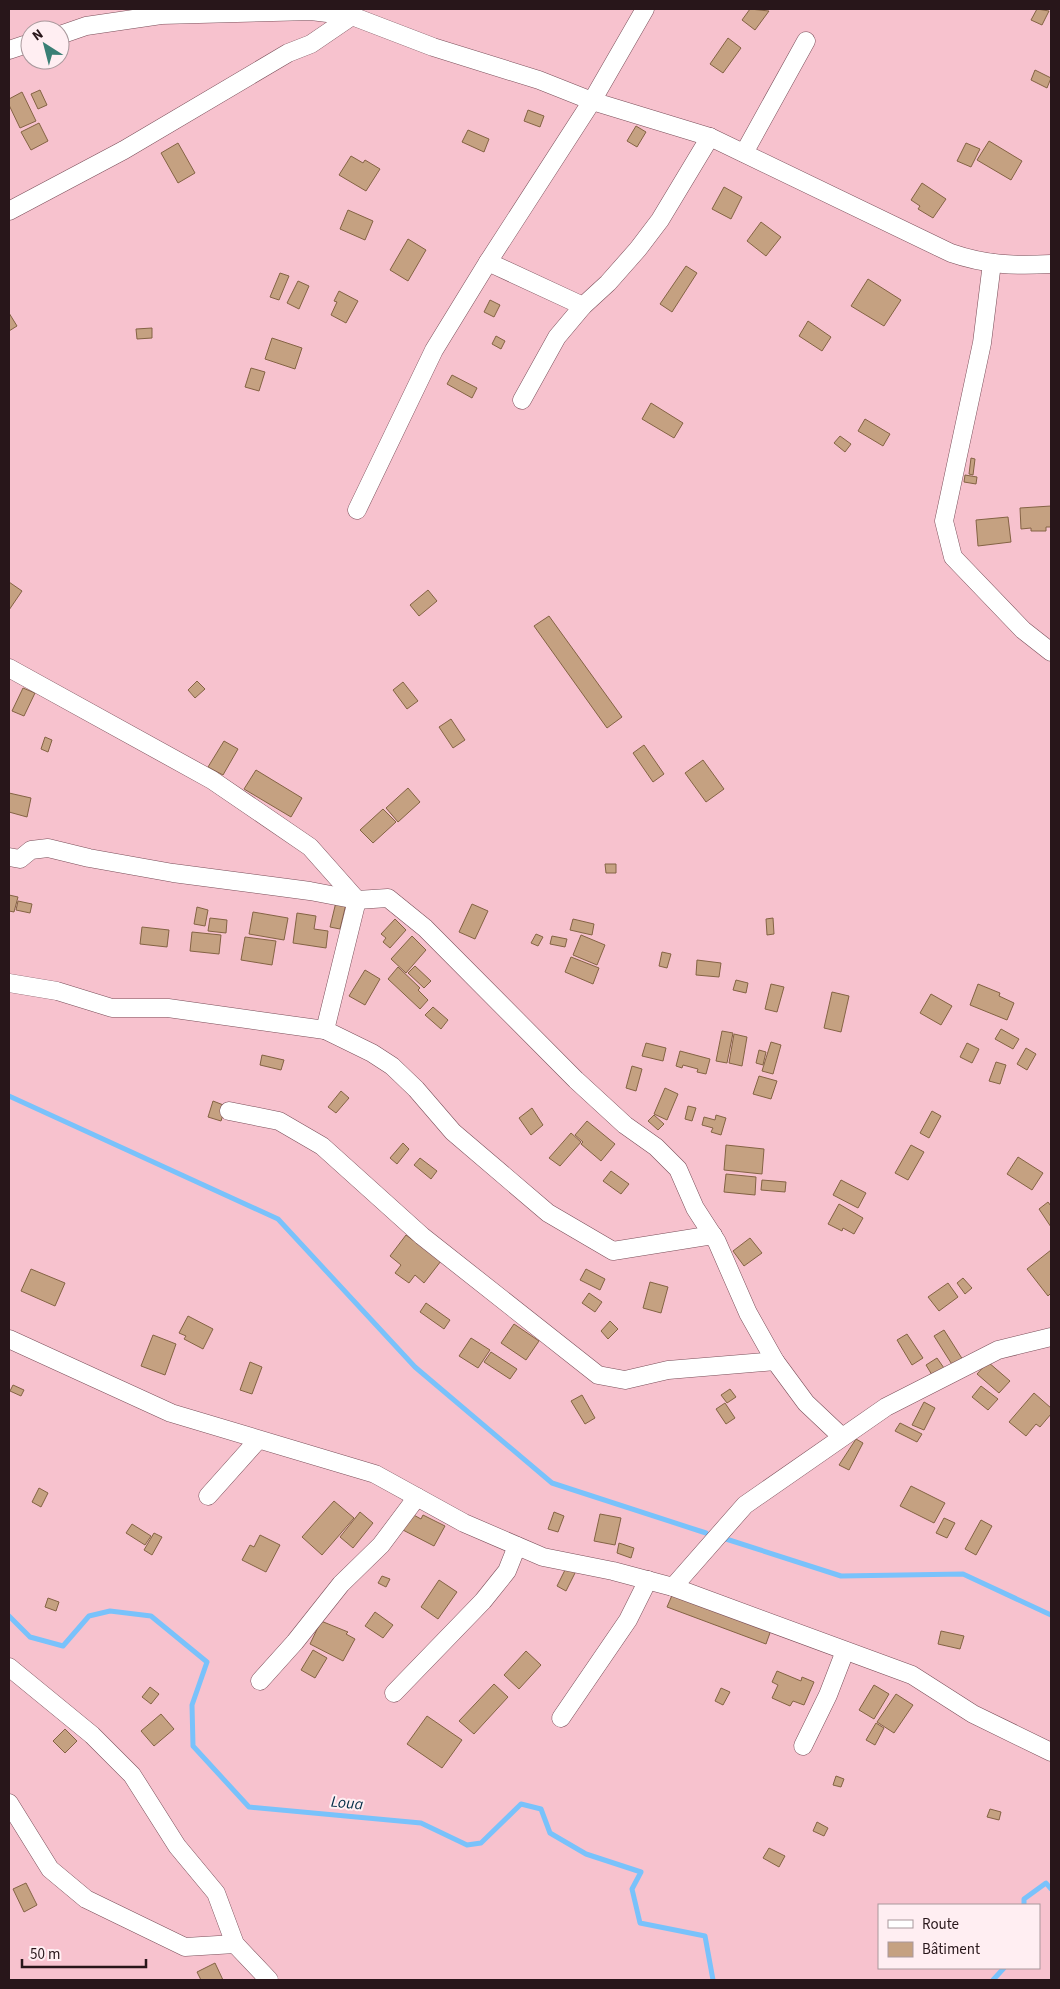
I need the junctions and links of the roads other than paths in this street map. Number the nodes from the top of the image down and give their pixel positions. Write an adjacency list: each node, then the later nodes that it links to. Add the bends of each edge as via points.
1 (646, 9): 6 (street)
2 (308, 10): 3 (street); 4 (street, via 161,15 86,26)
3 (353, 12): 6 (street, via 434,47 539,80); 9 (street, via 312,44 288,53 124,150)
4 (70, 32)
5 (806, 41): 8 (street)
6 (592, 101): 7 (street); 10 (street)
7 (710, 137): 8 (street); 13 (street, via 660,220 608,283)
8 (744, 153): 11 (street, via 951,253)
9 (9, 211)
10 (488, 262): 13 (street); 15 (street, via 434,350)
11 (992, 264): 12 (street); 16 (street, via 982,343 944,521 953,557 1023,630)
12 (1051, 264)
13 (583, 306): 14 (street, via 557,337)
14 (522, 400)
15 (357, 510)
16 (1051, 652)
17 (9, 668): 19 (street, via 212,780 310,847)
18 (9, 857): 19 (street, via 20,859 30,850 48,848 173,873)
19 (357, 900): 21 (street); 23 (street, via 388,898 425,928 576,1080 678,1169 695,1208)
20 (9, 983): 21 (street, via 57,991 112,1008 168,1008)
21 (325, 1030): 23 (street, via 392,1066 453,1132 548,1213 607,1248 613,1251)
22 (229, 1111): 26 (street, via 279,1121 322,1146 422,1236 598,1375 625,1380 668,1370)
23 (713, 1235): 26 (street, via 748,1313)
24 (1051, 1337): 27 (street, via 998,1350 886,1408)
25 (9, 1339): 28 (street, via 171,1413)
26 (776, 1361): 27 (street, via 806,1403)
27 (842, 1437): 33 (street, via 745,1505)
28 (258, 1440): 29 (street); 30 (street, via 375,1474)
29 (208, 1496)
30 (417, 1497): 31 (street, via 464,1523); 36 (street, via 381,1545 341,1584)
31 (517, 1546): 32 (street, via 542,1557); 37 (street, via 507,1571 483,1601)
32 (648, 1580): 33 (street); 38 (street, via 628,1620)
33 (673, 1587): 34 (street)
34 (846, 1651): 39 (street); 40 (street, via 912,1674 972,1714)
35 (9, 1667): 42 (street, via 92,1735 132,1775 177,1846 216,1892)
36 (260, 1681)
37 (394, 1693)
38 (562, 1718)
39 (803, 1746)
40 (1051, 1752)
41 (9, 1802): 42 (street, via 50,1868 86,1899 185,1947)
42 (235, 1944): 43 (street)
43 (269, 1980)

